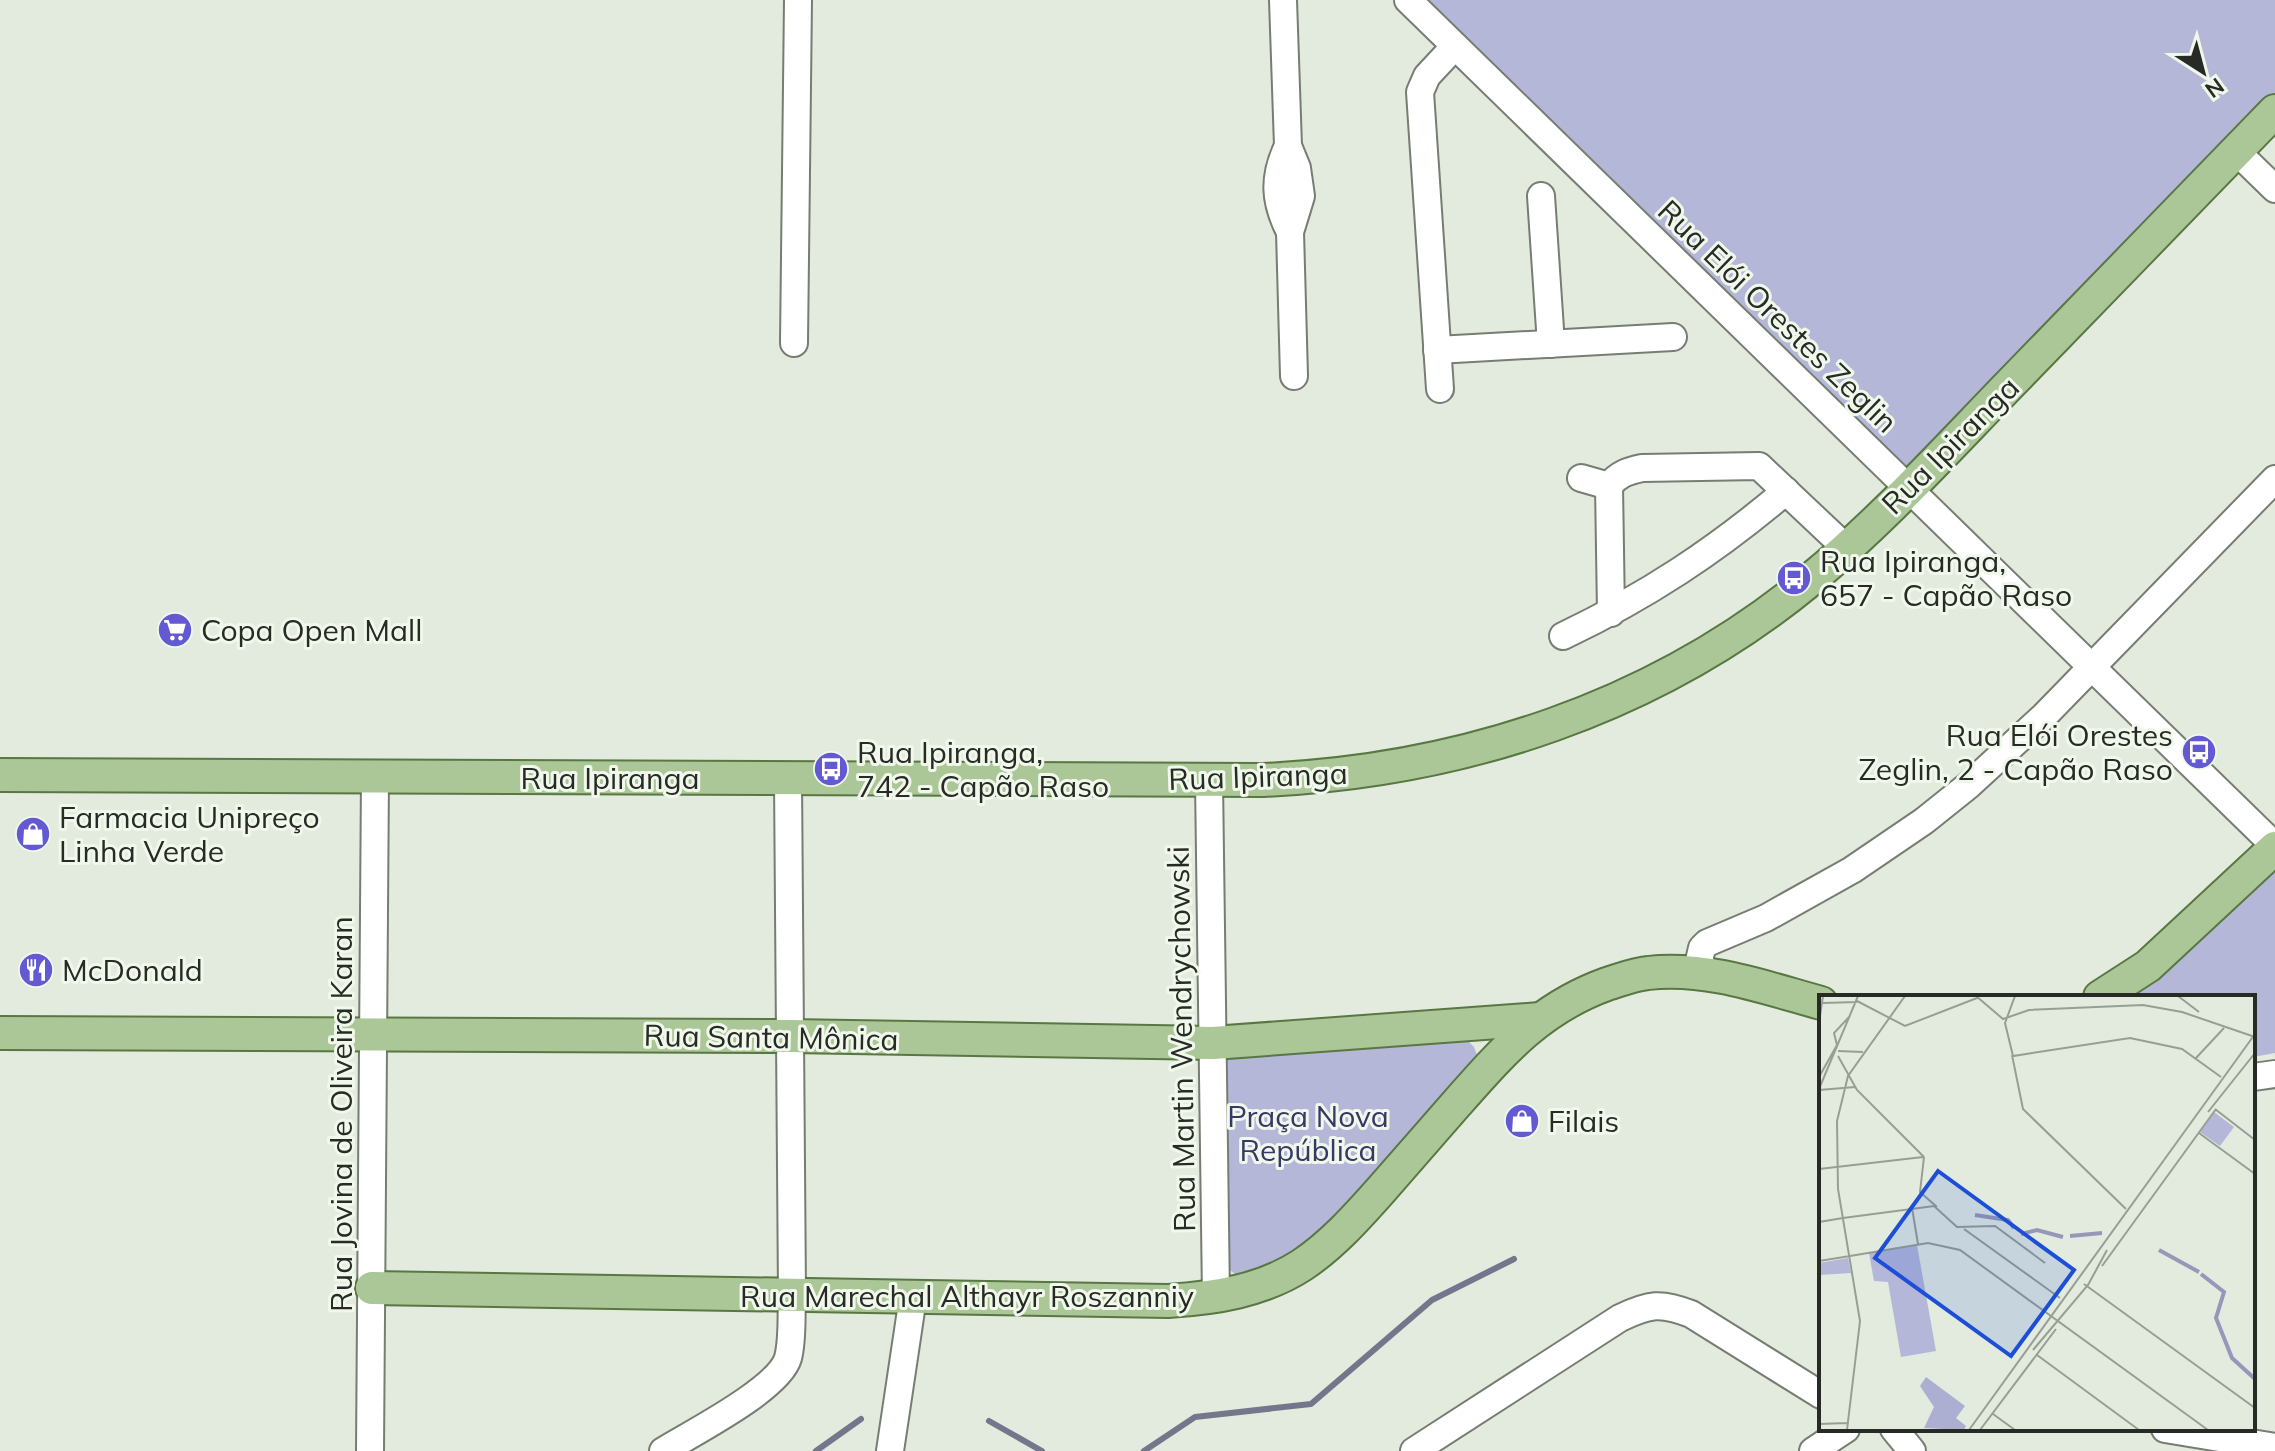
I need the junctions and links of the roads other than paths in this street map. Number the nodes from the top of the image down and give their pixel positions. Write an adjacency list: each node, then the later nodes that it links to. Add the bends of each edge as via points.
1 (798, 0): 10 (street)
2 (1283, 0): 13 (street, via 1288,146 1301,196 1290,232)
3 (1408, 0): 4 (street, Rua Elói Orestes Zeglin)
4 (1455, 46): 12 (street, via 1427,76 1420,92); 18 (street, Rua Elói Orestes Zeglin)
5 (2275, 111): 6 (main road, Rua Ipiranga)
6 (2236, 151): 7 (street); 18 (main road, Rua Ipiranga)
7 (2275, 189)
8 (1541, 196): 11 (street)
9 (1673, 337): 11 (street)
10 (794, 343)
11 (1551, 344): 12 (street)
12 (1437, 350): 14 (street)
13 (1294, 376)
14 (1440, 389)
15 (1581, 478): 17 (street)
16 (2275, 479): 23 (street)
17 (1609, 486): 19 (street, via 1627,471 1642,468 1759,466); 21 (street)
18 (1909, 489): 20 (main road, Rua Ipiranga); 23 (street, Rua Elói Orestes Zeglin)
19 (1786, 491): 20 (street); 21 (street, via 1696,562)
20 (1846, 548): 27 (main road, Rua Ipiranga, via 1721,644 1622,698 1559,723 1475,749 1364,772)
21 (1611, 613): 22 (street)
22 (1563, 636)
23 (2091, 667): 28 (street, Rua Elói Orestes Zeglin); 29 (street, via 2008,750 1924,821 1828,884 1707,943 1699,955)
24 (0, 775): 25 (main road, Rua Ipiranga)
25 (375, 777): 26 (main road, Rua Ipiranga); 34 (street, Rua Jovina de Oliveira Karan)
26 (788, 779): 27 (main road, Rua Ipiranga); 35 (street)
27 (1209, 781): 36 (street, Rua Martin Wendrychowski)
28 (2275, 847): 30 (main road, via 2148,966)
29 (1709, 976): 31 (main road, Rua Marechal Althayr Roszanniy); 32 (main road, Rua Marechal Althayr Roszanniy, via 1648,973 1586,992)
30 (2103, 995)
31 (1819, 1003)
32 (1540, 1019): 36 (main road, Rua Santa Mônica); 42 (main road, Rua Marechal Althayr Roszanniy, via 1504,1051 1330,1243 1273,1280)
33 (0, 1033): 34 (main road, Rua Santa Mônica)
34 (373, 1034): 35 (main road, Rua Santa Mônica); 39 (street, Rua Jovina de Oliveira Karan)
35 (790, 1036): 36 (main road, Rua Santa Mônica); 40 (street)
36 (1213, 1043): 42 (street, Rua Martin Wendrychowski)
37 (2275, 1074): 38 (street)
38 (2255, 1077)
39 (372, 1288): 40 (main road, Rua Marechal Althayr Roszanniy); 48 (street, Rua Jovina de Oliveira Karan)
40 (792, 1295): 41 (main road, Rua Marechal Althayr Roszanniy); 49 (street, via 784,1368 758,1392)
41 (913, 1297): 42 (main road, Rua Marechal Althayr Roszanniy); 50 (street)
42 (1216, 1297)
43 (1819, 1394): 51 (street, via 1691,1314 1656,1304 1620,1318)
44 (1843, 1431): 52 (street)
45 (1896, 1431): 53 (street)
46 (2177, 1431): 47 (street)
47 (2275, 1447)
48 (370, 1451)
49 (663, 1451)
50 (890, 1451)
51 (1414, 1451)
52 (1813, 1451)
53 (1912, 1451)

